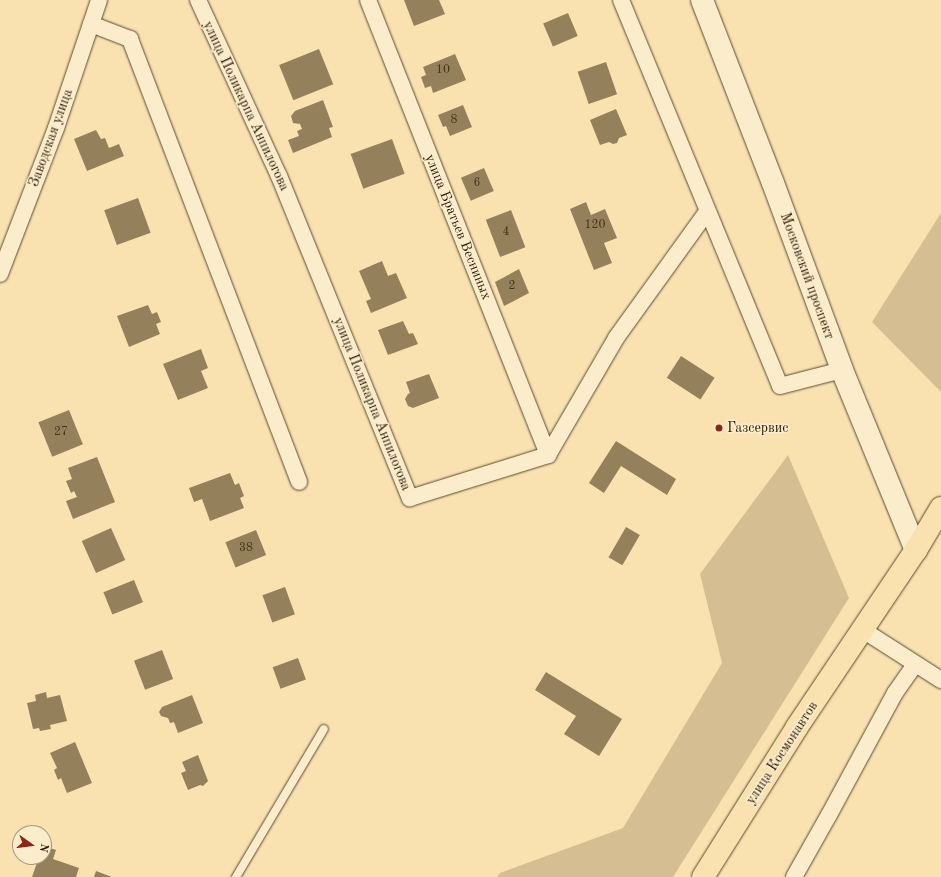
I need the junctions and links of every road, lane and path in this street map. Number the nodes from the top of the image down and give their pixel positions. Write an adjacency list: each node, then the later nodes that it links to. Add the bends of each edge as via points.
1 (99, 0): 6 (street, Заводская улица)
2 (198, 0): 10 (street, улица Поликарпа Анпилогова, via 279,176 410,498)
3 (368, 0): 10 (street, улица Братьев Весниных)
4 (621, 0): 7 (street)
5 (702, 0): 9 (main road, Московский проспект)
6 (91, 24): 8 (street, Заводская улица, via 56,128); 11 (street, via 130,40)
7 (707, 212): 9 (street, via 780,386); 10 (street, via 616,338)
8 (0, 274)
9 (842, 370): 13 (main road, Московский проспект)
10 (548, 455)
11 (300, 482)
12 (941, 508): 13 (main road, улица Космонавтов)
13 (916, 550): 14 (main road, улица Космонавтов)
14 (863, 630): 15 (street); 19 (main road, улица Космонавтов, via 797,727)
15 (914, 664): 16 (street); 20 (street, via 895,693)
16 (941, 680)
17 (324, 729): 18 (lane)
18 (236, 877)
19 (703, 877)
20 (794, 877)

